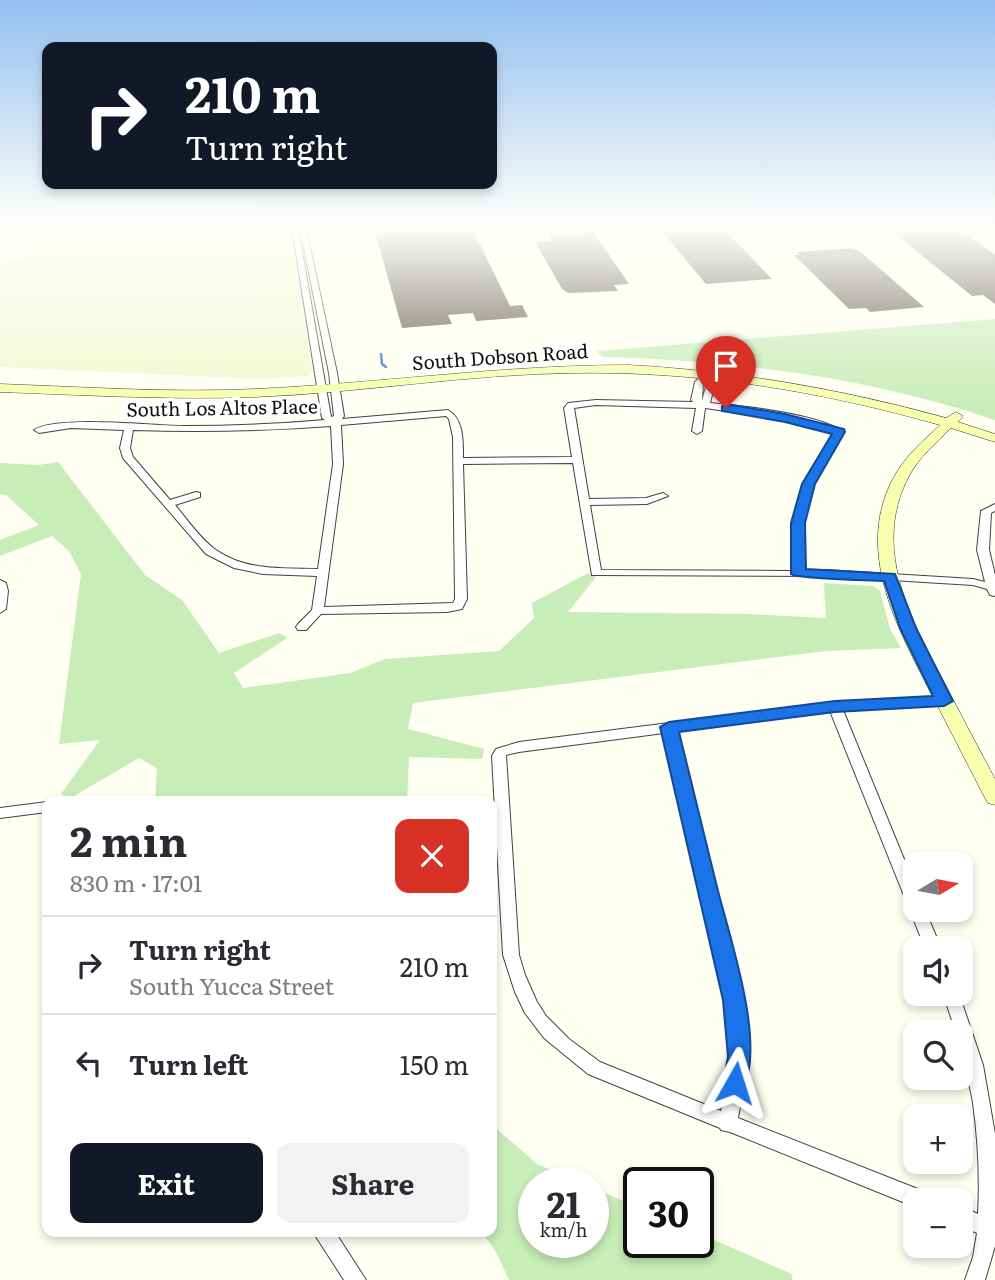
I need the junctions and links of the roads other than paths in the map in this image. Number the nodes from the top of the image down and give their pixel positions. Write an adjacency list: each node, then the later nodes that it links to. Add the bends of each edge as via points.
1 (306, 288): 5 (street)
2 (315, 288): 5 (street)
3 (708, 374): 5 (main road, South Dobson Road, via 574,369); 7 (street, via 711,383 707,401); 8 (main road, South Dobson Road, via 827,392)
4 (0, 378): 5 (main road, South Dobson Road)
5 (328, 383): 6 (main road, South Dobson Road, via 233,393); 8 (main road, South Dobson Road, via 536,362 656,362 818,380); 9 (street, via 327,418)
6 (0, 388)
7 (701, 406): 13 (street); 15 (street, via 571,405); 23 (street, via 785,418 839,432 808,484 798,523)
8 (954, 419): 11 (main road, South Dobson Road); 14 (main road, South Dobson Road); 24 (main road, via 915,455 890,505 885,536)
9 (336, 422): 10 (street, South Los Altos Place, via 228,429); 16 (street, South Los Altos Place, via 448,413 458,437); 22 (street, via 338,464)
10 (129, 427): 12 (street, South Los Altos Place, via 71,425); 20 (street, via 128,458)
11 (995, 427)
12 (39, 430)
13 (697, 431)
14 (995, 438)
15 (577, 460): 16 (street); 19 (street)
16 (458, 461): 28 (street, via 458,606)
17 (196, 495): 20 (street)
18 (663, 496): 19 (street)
19 (584, 502): 23 (street, via 596,573)
20 (167, 504): 22 (street, via 204,546 224,561 262,571)
21 (993, 507): 26 (street, via 986,512 983,550)
22 (323, 573): 28 (street)
23 (798, 574): 24 (street, via 827,581)
24 (891, 581): 26 (street); 30 (main road)
25 (0, 583): 27 (street)
26 (993, 591)
27 (0, 609)
28 (318, 611): 29 (street)
29 (302, 627)
30 (944, 701): 31 (street); 33 (main road)
31 (835, 706): 32 (street); 36 (street)
32 (669, 727): 38 (street, via 734,1000 740,1057); 38 (street, via 501,752 511,955 519,987 537,1020 569,1051 594,1068)
33 (995, 798)
34 (42, 808): 35 (street)
35 (0, 813)
36 (903, 875)
37 (956, 1006): 41 (street, via 968,1036 987,1128)
38 (728, 1124): 39 (street)
39 (903, 1193)
40 (973, 1221): 41 (street)
41 (993, 1229): 44 (street)
42 (326, 1237): 43 (street)
43 (356, 1280)
44 (975, 1280)

